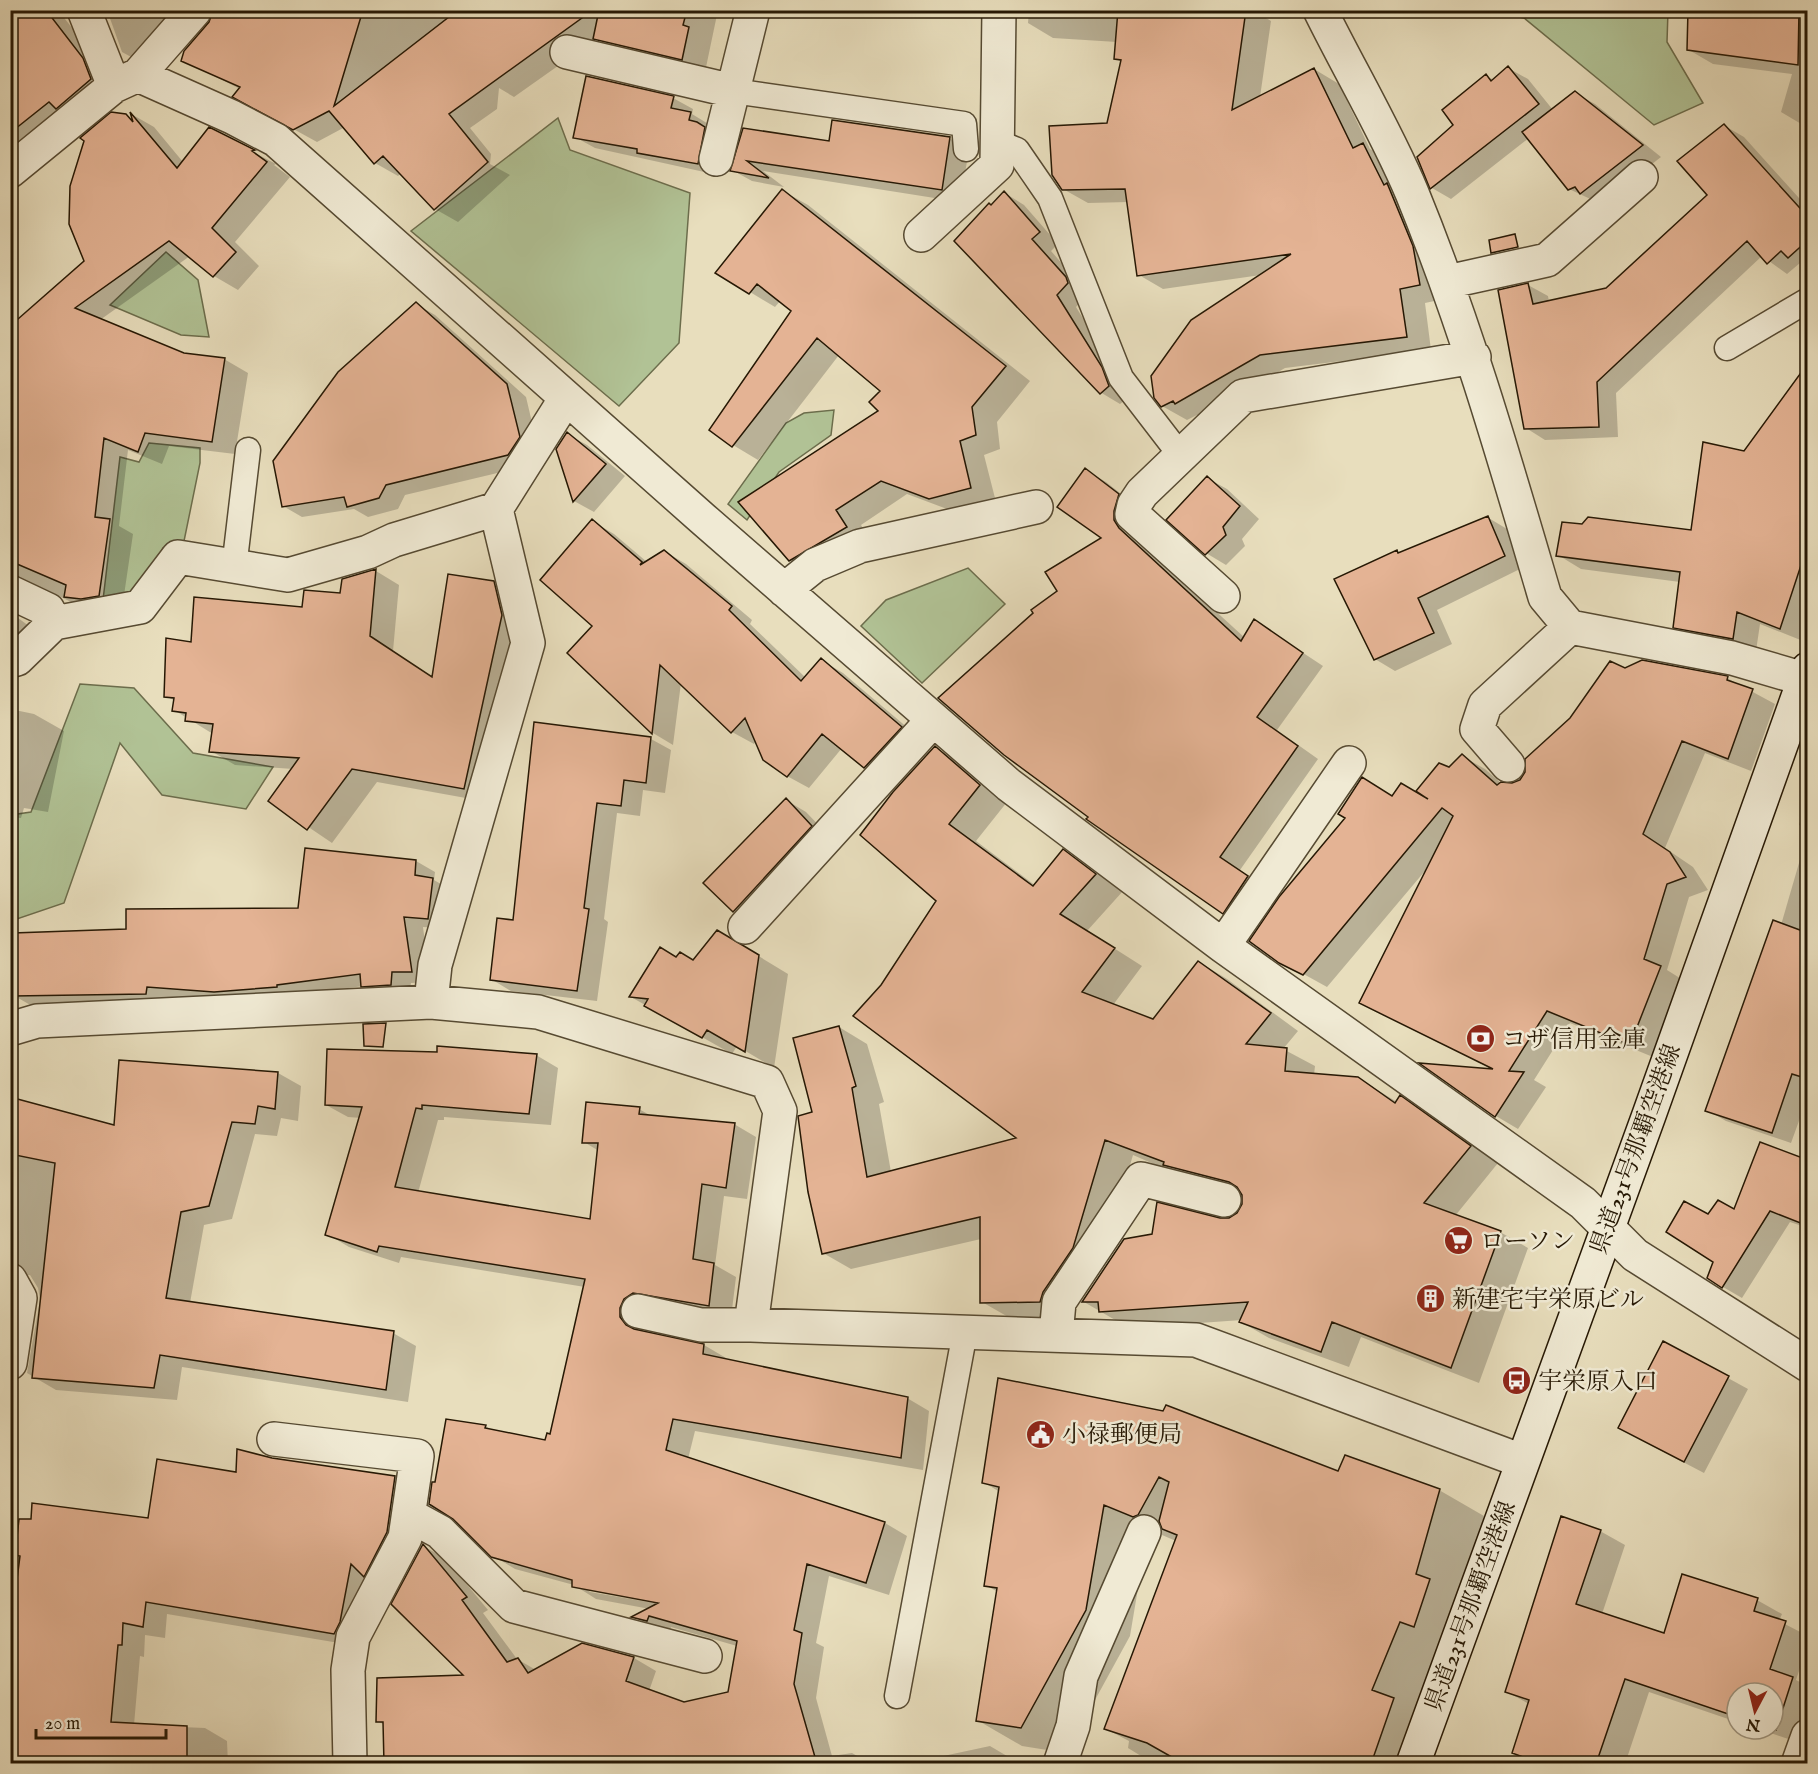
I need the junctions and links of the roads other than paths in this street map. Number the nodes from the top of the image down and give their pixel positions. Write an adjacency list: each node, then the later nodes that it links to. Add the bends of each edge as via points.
1 (84, 10): 7 (street)
2 (195, 10): 7 (street)
3 (753, 10): 8 (street)
4 (999, 10): 9 (street)
5 (1320, 10): 14 (street, via 1411,190)
6 (567, 52): 8 (street)
7 (126, 81): 11 (street); 18 (street, via 232,117 276,140)
8 (733, 91): 9 (lane, via 964,124); 10 (street)
9 (982, 145): 13 (street, via 997,165); 20 (lane, via 1017,150 1050,198 1121,378)
10 (716, 159)
11 (10, 171)
12 (1641, 177): 14 (street, via 1547,260)
13 (921, 235)
14 (1447, 282): 17 (street)
15 (1808, 300): 16 (lane)
16 (1727, 348)
17 (1474, 357): 20 (street, via 1243,396); 28 (street, via 1545,597)
18 (566, 398): 22 (street); 24 (street)
19 (248, 450): 23 (lane)
20 (1180, 456): 26 (street, via 1142,493 1132,514)
21 (1036, 507): 24 (street, via 860,546 814,565)
22 (496, 509): 23 (street, via 288,575); 37 (street, via 528,643 435,964)
23 (234, 568): 27 (street, via 178,557 140,607)
24 (784, 590): 31 (street)
25 (10, 592): 27 (street, via 48,610)
26 (1223, 596)
27 (54, 624): 29 (street)
28 (1570, 627): 30 (street); 34 (street, via 1485,705 1476,729)
29 (10, 661)
30 (1806, 674): 32 (street, 県道231号那覇空港線)
31 (933, 720): 35 (street); 36 (street, via 1009,785)
32 (1797, 729): 40 (street, 県道231号那覇空港線)
33 (1349, 764): 36 (street)
34 (1508, 765)
35 (745, 927)
36 (1223, 946): 40 (street, via 1583,1203)
37 (431, 1002): 38 (street, via 37,1021); 43 (street, via 538,1012 767,1082 780,1111)
38 (10, 1029)
39 (1224, 1200): 45 (street, via 1141,1179 1059,1302)
40 (1608, 1226): 47 (street, via 1635,1255); 49 (street, 県道231号那覇空港線)
41 (10, 1280): 46 (street, via 20,1299)
42 (638, 1311): 43 (street, via 701,1325)
43 (751, 1325): 44 (street)
44 (965, 1332): 45 (street); 53 (lane)
45 (1056, 1335): 49 (street, via 1196,1340)
46 (10, 1363)
47 (1808, 1365)
48 (274, 1439): 50 (street, via 417,1456)
49 (1522, 1461): 57 (street, 県道231号那覇空港線)
50 (409, 1515): 52 (street, via 440,1532 514,1606); 55 (street, via 405,1538 353,1637 348,1670)
51 (1144, 1532): 56 (street, via 1081,1676 1073,1726)
52 (705, 1656)
53 (897, 1696)
54 (1808, 1736): 58 (street)
55 (350, 1764)
56 (1060, 1764)
57 (1413, 1764)
58 (1798, 1764)

